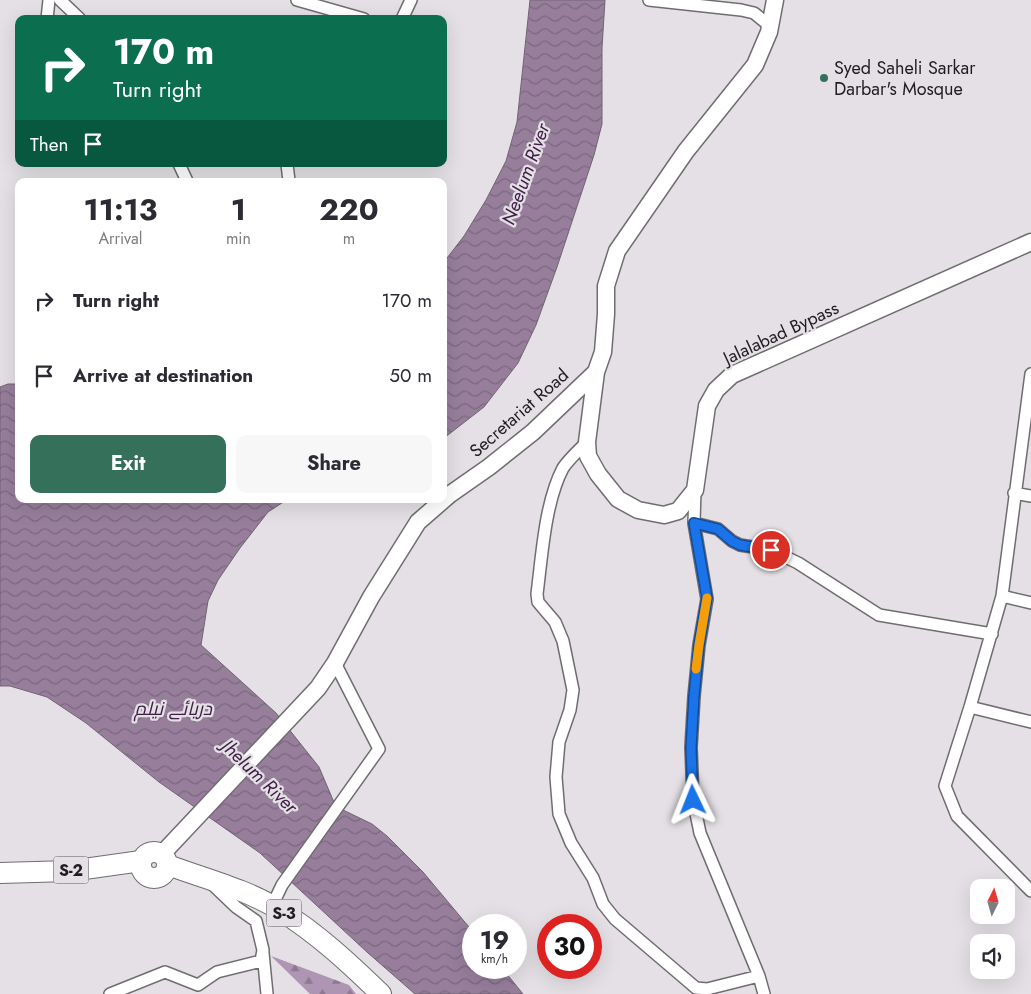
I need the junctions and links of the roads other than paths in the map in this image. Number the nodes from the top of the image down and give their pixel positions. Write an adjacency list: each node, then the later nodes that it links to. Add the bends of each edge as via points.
1 (49, 0): 11 (street)
2 (60, 0): 12 (street)
3 (298, 0): 13 (street)
4 (411, 0): 14 (street)
5 (650, 0): 8 (street)
6 (744, 0): 10 (street)
7 (775, 0): 15 (main road, Secretariat Road)
8 (678, 2): 9 (street)
9 (706, 3): 10 (street)
10 (754, 13): 15 (street)
11 (47, 15)
12 (76, 15)
13 (350, 15)
14 (404, 15)
15 (770, 26): 17 (main road, Secretariat Road, via 751,71 686,151 617,251 606,286 603,352)
16 (1031, 242): 20 (main road, Jalalabad Bypass, via 732,375 716,390 707,406)
17 (596, 372): 19 (main road); 23 (main road, Secretariat Road, via 533,432)
18 (1031, 374): 21 (street)
19 (587, 442): 20 (main road, via 588,456 598,474 618,499 638,510 664,514 678,511); 38 (street, via 564,467 555,491 545,529 537,594 538,602 555,622 563,641 573,690 559,742 556,777 558,814 571,843 593,878 603,904 614,919 696,988 707,989)
20 (695, 490): 25 (street)
21 (1014, 493): 22 (street); 26 (street)
22 (1031, 496)
23 (447, 497)
24 (440, 503): 29 (main road, Secretariat Road, via 418,522)
25 (694, 523): 28 (street, via 718,529 740,545 771,550 798,563 879,614); 38 (street, via 707,598 694,704 691,748 693,800 700,833)
26 (1002, 596): 27 (street); 28 (street)
27 (1031, 602)
28 (992, 634): 30 (street)
29 (335, 663): 32 (main road, Secretariat Road, via 318,688); 36 (street, via 379,749 282,885)
30 (970, 707): 31 (street); 35 (street, via 945,786 957,816)
31 (1031, 722)
32 (167, 855): 33 (highway, S-2, via 165,874 157,878 144,874 141,861 70,871); 34 (highway, S-3)
33 (0, 873)
34 (208, 880): 36 (highway, S-3); 37 (street, via 256,921)
35 (1031, 891)
36 (272, 906): 41 (highway, S-3, via 342,956)
37 (262, 955): 39 (street, via 217,972 198,985 165,972); 40 (street)
38 (759, 976): 42 (street)
39 (110, 994)
40 (267, 994)
41 (381, 994)
42 (764, 994)

